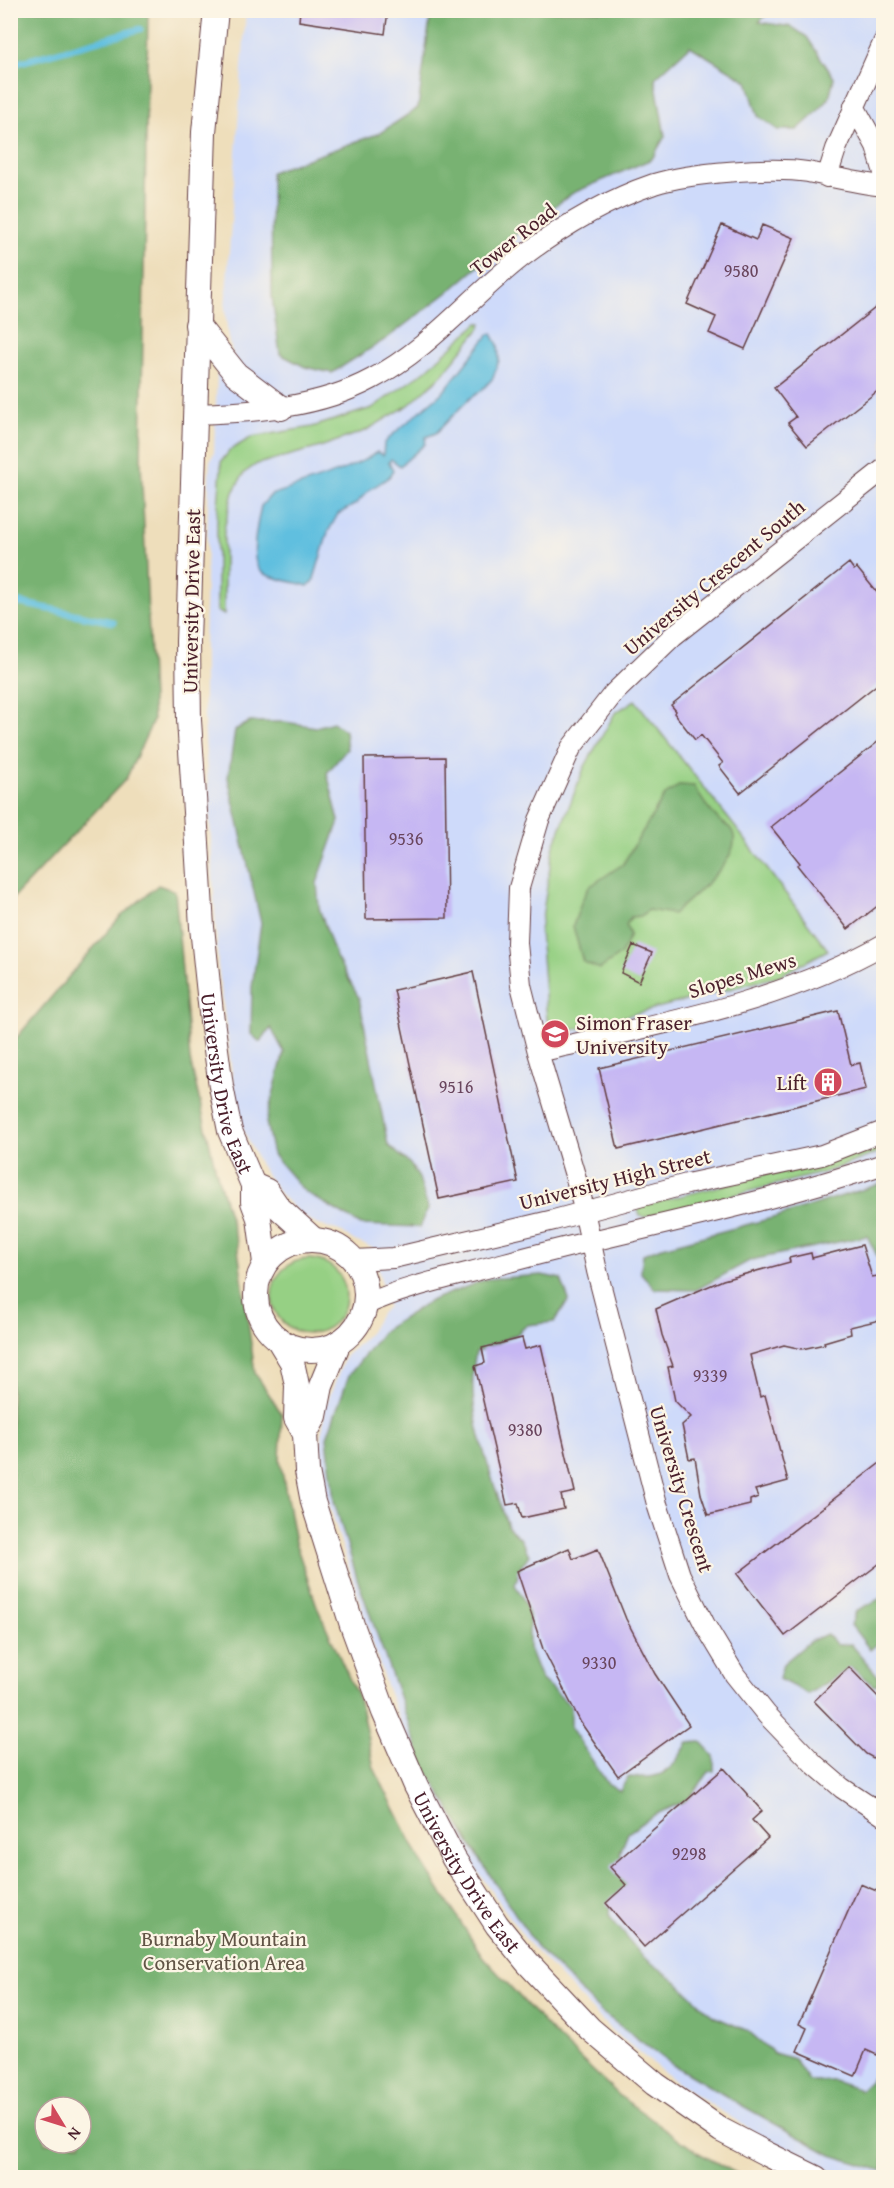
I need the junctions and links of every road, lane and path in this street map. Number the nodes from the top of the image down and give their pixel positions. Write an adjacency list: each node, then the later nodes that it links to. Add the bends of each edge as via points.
1 (216, 10): 7 (street, University Drive East, via 204,132)
2 (884, 41): 3 (street)
3 (854, 106): 4 (street, via 876,146); 5 (street)
4 (884, 173)
5 (828, 177): 6 (street, Tower Road); 8 (street, Tower Road, via 765,170 703,174 655,184 587,212 523,257 405,359 371,380 336,394)
6 (884, 186)
7 (197, 325): 8 (street, via 236,374); 9 (street, University Drive East)
8 (281, 408): 9 (street, Tower Road)
9 (195, 414): 15 (street, University Drive East, via 189,720 202,927 220,1086 230,1131)
10 (884, 470): 12 (street, University Crescent South, via 673,636 613,694 571,748 539,820 519,888 517,943 521,985)
11 (884, 945): 12 (street, Slopes Mews, via 797,986)
12 (538, 1052): 16 (street, University Crescent South)
13 (884, 1131): 16 (street, University High Street, via 822,1155)
14 (884, 1164): 18 (street, via 819,1185)
15 (253, 1185): 17 (street, University Drive East, via 267,1191 278,1207); 20 (street, University Drive East)
16 (584, 1211): 18 (street, University Crescent); 19 (street, University High Street, via 393,1258)
17 (313, 1239): 19 (street, via 343,1249); 20 (street, via 294,1241)
18 (590, 1240): 21 (street); 25 (street, University Crescent, via 660,1515 680,1575 705,1625 735,1675 766,1715 842,1788)
19 (355, 1260): 21 (street, via 363,1274)
20 (265, 1263): 22 (street, via 255,1297 266,1328)
21 (365, 1305): 23 (street, via 351,1333)
22 (278, 1339): 23 (street, via 308,1350); 24 (street, University Drive East, via 292,1362 297,1385 296,1418)
23 (339, 1342): 24 (street, University Drive East, via 321,1386 315,1416)
24 (305, 1434): 26 (street, University Drive East, via 313,1502 376,1694 435,1824 497,1925 564,2004 655,2084 721,2130)
25 (884, 1816)
26 (816, 2178)

